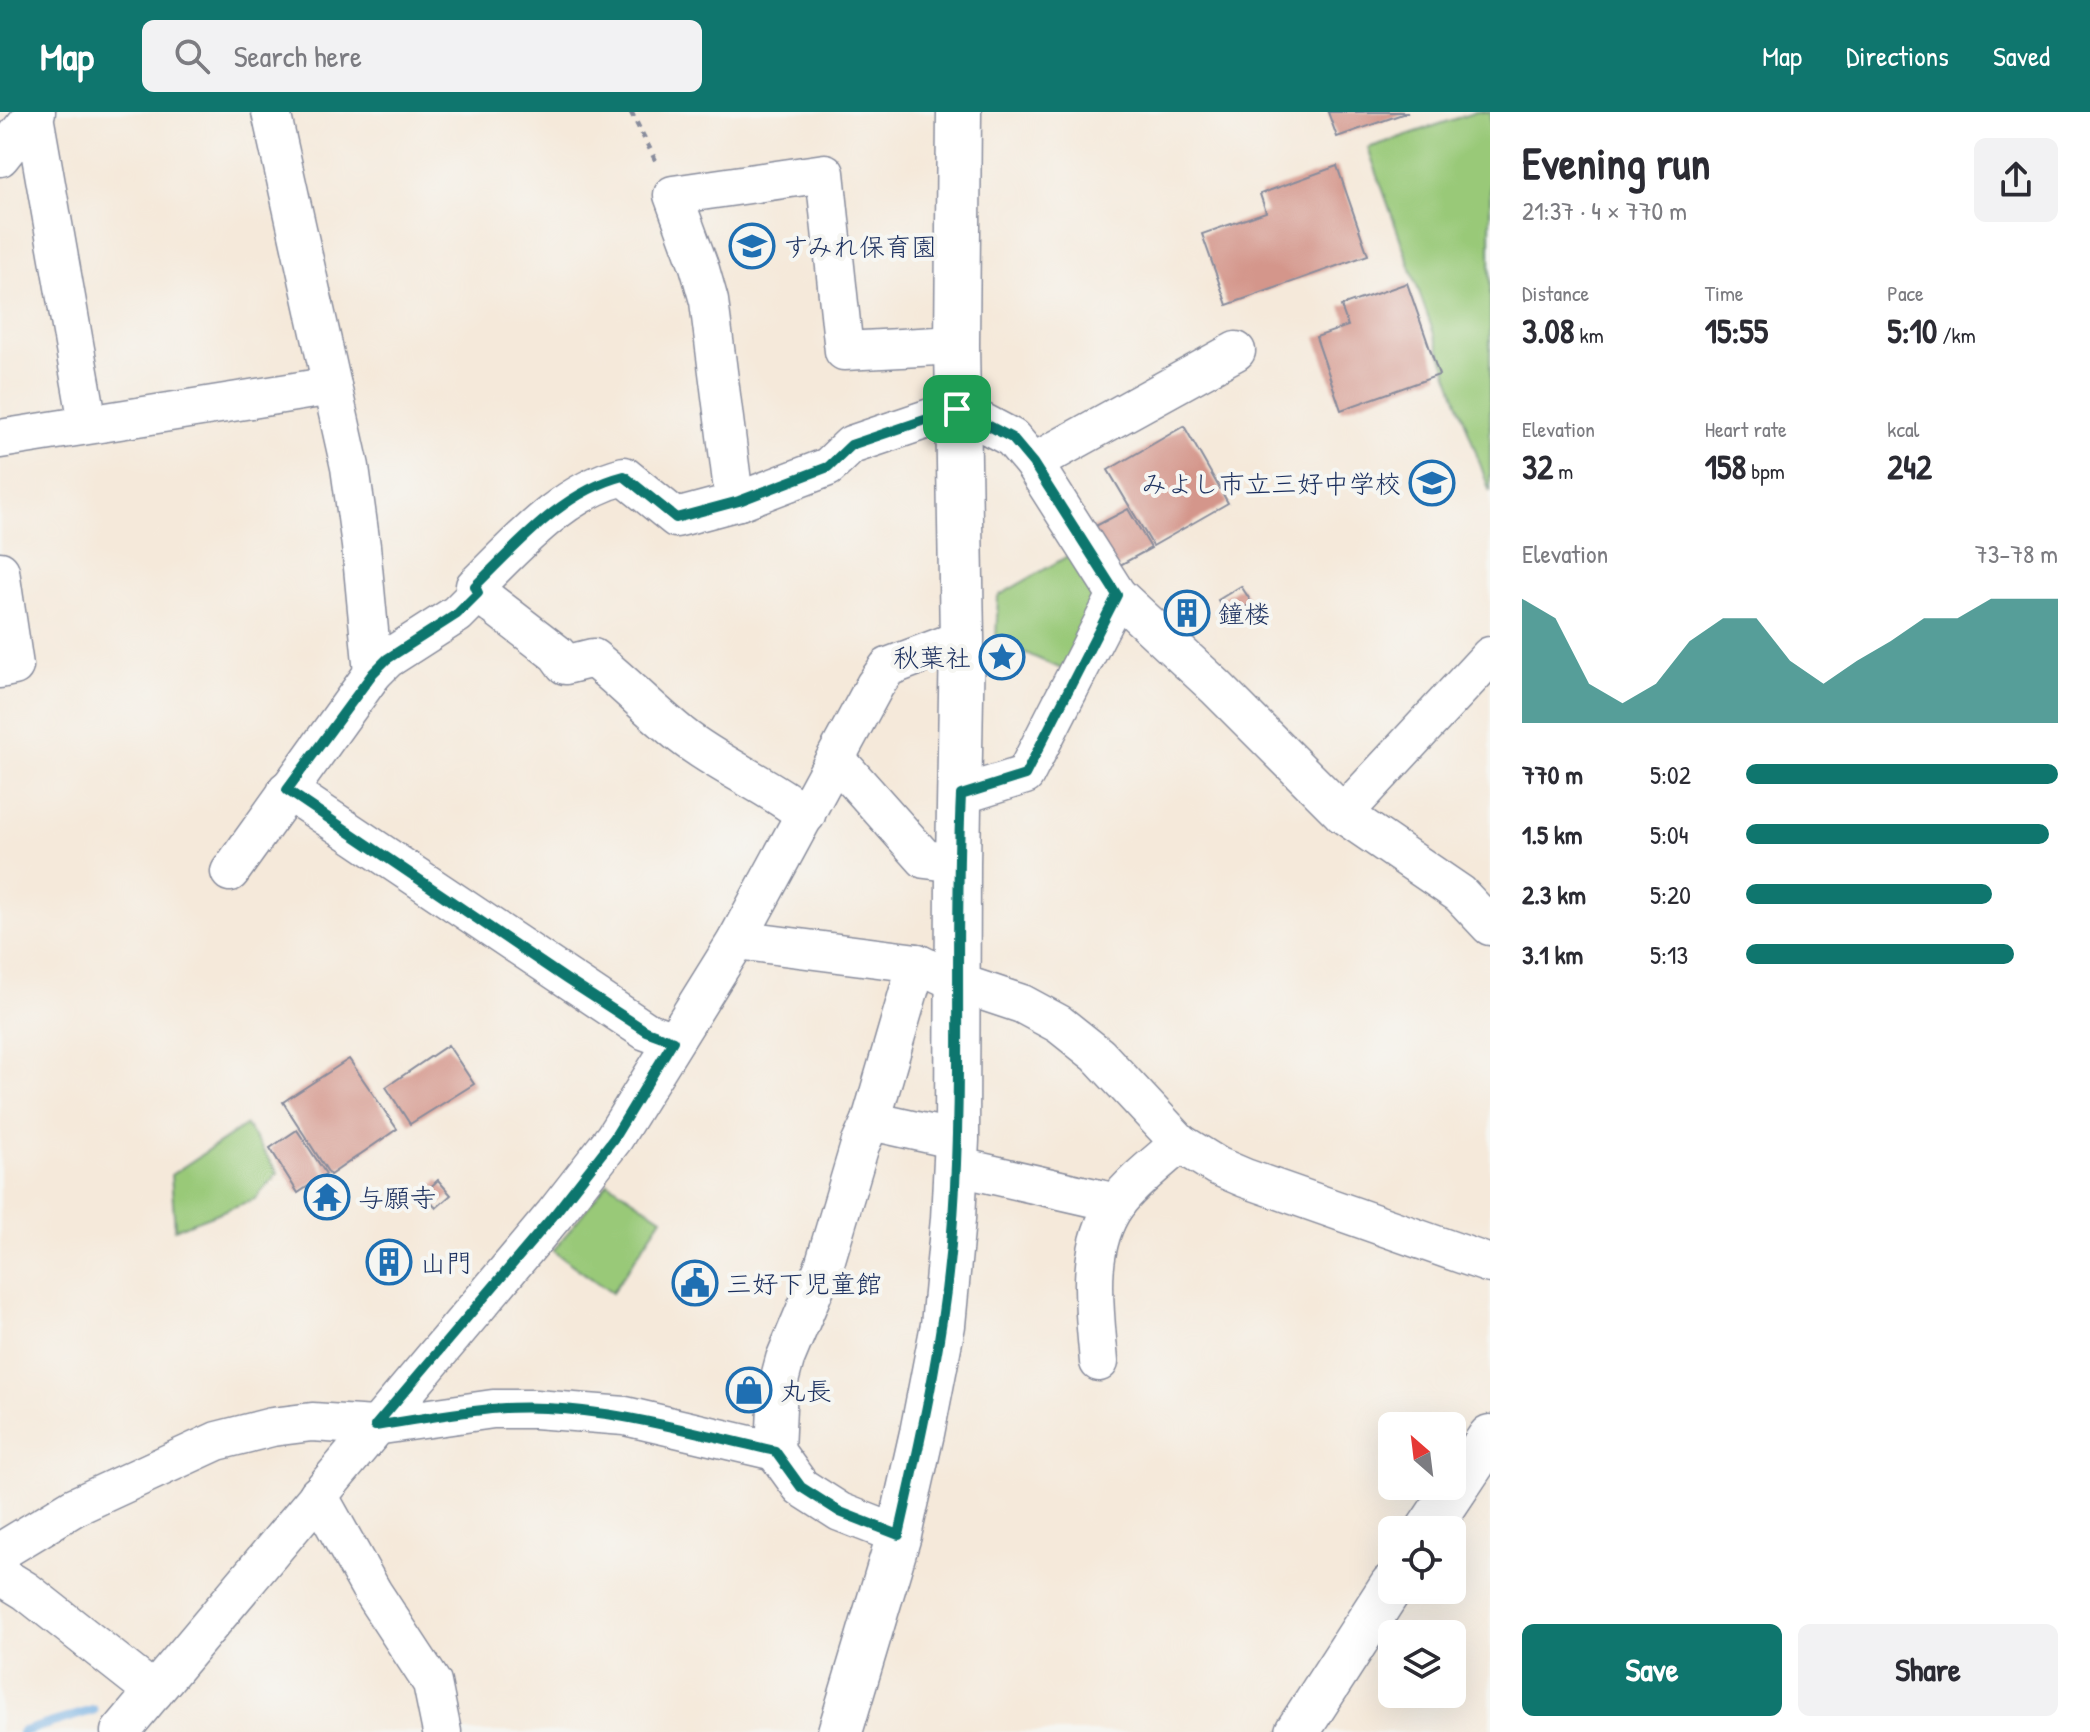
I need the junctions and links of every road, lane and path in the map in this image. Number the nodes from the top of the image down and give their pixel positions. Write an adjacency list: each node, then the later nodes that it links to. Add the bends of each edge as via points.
1 (271, 112): 9 (street)
2 (631, 112): 6 (path)
3 (959, 112): 7 (street)
4 (35, 114): 5 (street); 11 (street)
5 (0, 157)
6 (673, 195): 7 (street, via 825,173 844,351); 14 (street, via 709,301 732,482)
7 (957, 345): 10 (street)
8 (1236, 351): 13 (street)
9 (332, 386): 11 (street); 21 (street, via 350,467)
10 (957, 409): 13 (street, via 1012,438); 14 (street, via 851,445 828,467); 18 (street)
11 (88, 423): 12 (street)
12 (0, 439)
13 (1033, 463): 17 (street)
14 (739, 501): 16 (street, via 676,518 624,476 599,482 541,520 475,586)
15 (0, 571): 20 (street, via 14,666)
16 (478, 593): 21 (street); 26 (street, via 565,665 593,658 682,735)
17 (1117, 595): 24 (street, via 1025,775); 25 (street)
18 (962, 639): 22 (street, via 888,667); 24 (street)
19 (1490, 656): 25 (street)
20 (0, 669)
21 (373, 673): 23 (street)
22 (836, 759): 26 (street); 27 (street, via 925,859)
23 (287, 790): 28 (street); 33 (street, via 632,1022)
24 (961, 795): 27 (street)
25 (1343, 814): 29 (street, via 1460,894)
26 (806, 815): 30 (street)
27 (958, 863): 32 (street)
28 (230, 872)
29 (1490, 926)
30 (737, 940): 31 (street); 33 (street)
31 (917, 963): 32 (street); 34 (street)
32 (959, 983): 35 (street, via 1022,1004 1059,1024 1098,1055); 36 (street)
33 (673, 1041): 40 (street, via 614,1138)
34 (871, 1121): 36 (street); 41 (street, via 824,1266 785,1359 778,1385)
35 (1180, 1143): 37 (street); 38 (street, via 1245,1178)
36 (956, 1153): 37 (street); 45 (street, via 943,1325)
37 (1117, 1203): 39 (street, via 1102,1232 1093,1287)
38 (1490, 1264)
39 (1099, 1362)
40 (375, 1426): 41 (street, via 493,1409 535,1409 625,1416); 43 (street); 46 (street, via 312,1422 217,1441 74,1507)
41 (775, 1451): 45 (street, via 801,1487 840,1512)
42 (1485, 1452): 44 (street)
43 (318, 1495): 49 (street); 51 (street, via 432,1683)
44 (1438, 1516)
45 (899, 1535): 52 (street)
46 (0, 1552)
47 (0, 1575): 49 (street)
48 (1380, 1604): 53 (street)
49 (154, 1692): 50 (street)
50 (120, 1732)
51 (442, 1732)
52 (840, 1732)
53 (1297, 1732)

